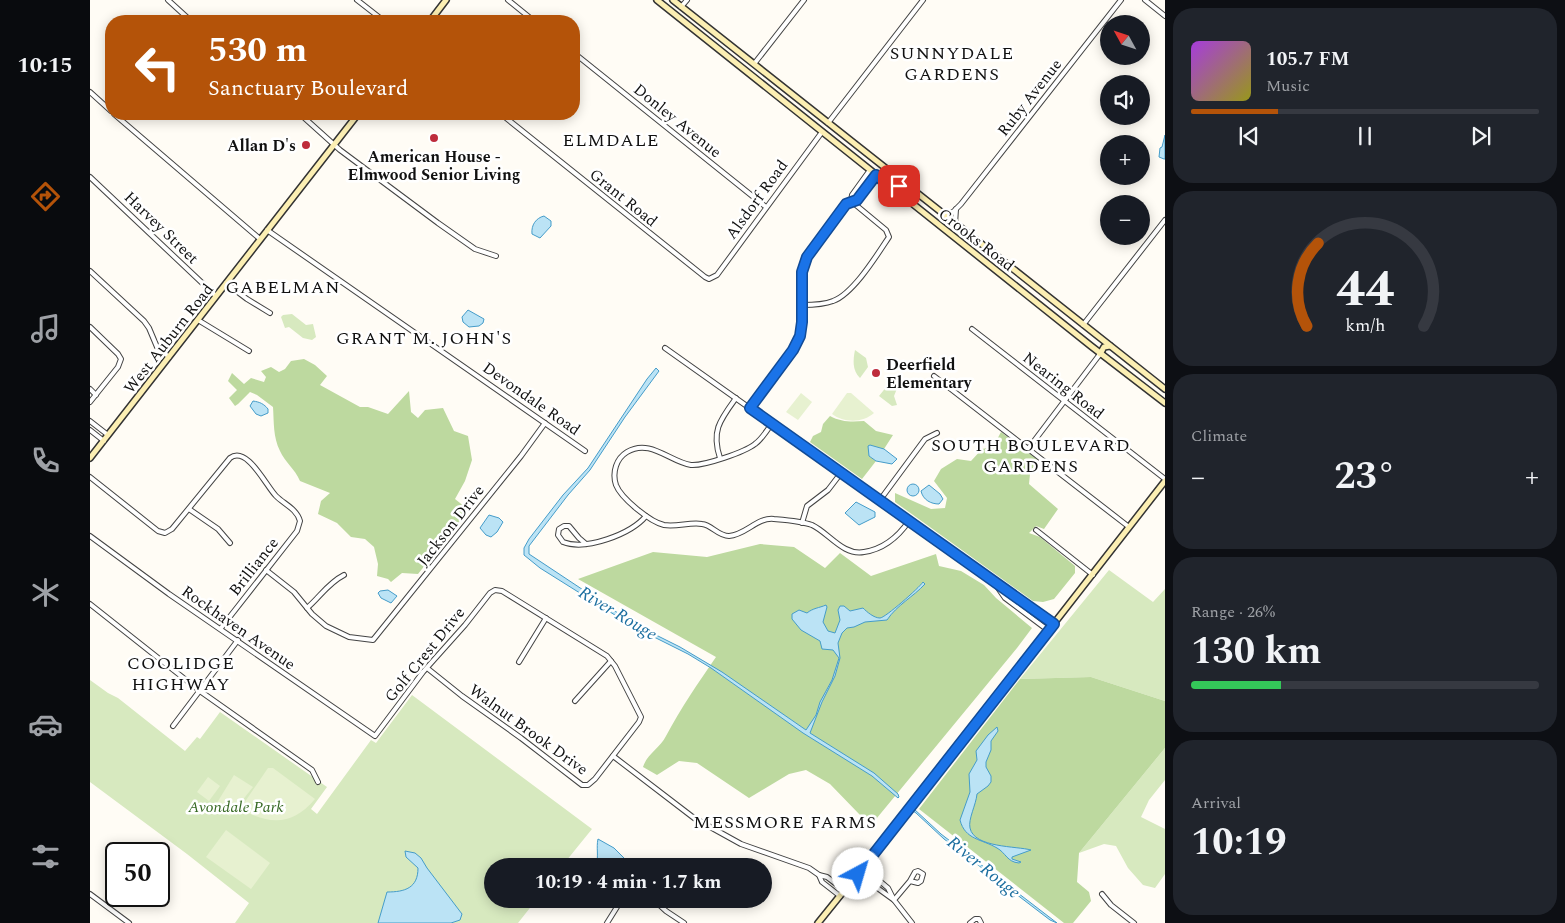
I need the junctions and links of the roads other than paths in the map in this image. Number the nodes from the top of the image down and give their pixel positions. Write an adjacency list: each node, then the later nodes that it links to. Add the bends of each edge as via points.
1 (168, 0): 13 (street)
2 (357, 0): 14 (street)
3 (446, 0): 15 (main road)
4 (508, 0): 16 (street)
5 (657, 0): 20 (main road, Crooks Road)
6 (673, 0): 12 (main road, Crooks Road)
7 (687, 0): 12 (street)
8 (804, 0): 19 (street)
9 (924, 0): 29 (street)
10 (1121, 0): 39 (street, Ruby Avenue)
11 (1145, 0): 17 (street)
12 (682, 7): 19 (main road, Crooks Road)
13 (184, 15)
14 (376, 15)
15 (435, 15)
16 (527, 15)
17 (1165, 16)
18 (580, 58): 38 (street, Donley Avenue)
19 (754, 64): 20 (main road, via 750,71); 22 (main road, Crooks Road)
20 (744, 70): 23 (main road, Crooks Road)
21 (90, 92): 24 (street)
22 (798, 99): 23 (main road, via 790,99); 29 (main road, Crooks Road)
23 (787, 104): 30 (main road, Crooks Road)
24 (105, 106)
25 (120, 120): 45 (street)
26 (307, 120): 31 (street)
27 (353, 120): 31 (main road, West Auburn Road)
28 (508, 120): 48 (street, Grant Road)
29 (828, 123): 35 (main road, Crooks Road)
30 (822, 132): 32 (main road, Crooks Road); 38 (street, Alsdorf Road)
31 (334, 144): 44 (main road, West Auburn Road); 46 (street, via 475,249)
32 (870, 170): 33 (main road, Crooks Road); 37 (street, via 852,195)
33 (876, 175): 36 (main road, Crooks Road); 37 (street, via 857,200)
34 (90, 177): 50 (street, Harvey Street)
35 (901, 181): 36 (main road, via 897,187); 40 (main road, Crooks Road)
36 (890, 186): 43 (main road, Crooks Road)
37 (851, 202): 51 (street, via 846,204 807,257 802,272); 51 (street, via 886,230 889,237 846,294 826,304)
38 (766, 207): 48 (street, Alsdorf Road, via 717,275)
39 (956, 209): 40 (street); 42 (street)
40 (943, 214): 42 (main road, Crooks Road)
41 (1165, 220): 54 (street)
42 (955, 224): 43 (main road); 54 (main road, Crooks Road)
43 (941, 226): 57 (main road, Crooks Road)
44 (267, 230): 45 (main road, West Auburn Road); 74 (street, Devondale Road)
45 (260, 239): 49 (main road, West Auburn Road)
46 (496, 256)
47 (90, 271): 62 (street, via 144,321 157,347)
48 (710, 278)
49 (226, 282): 50 (main road, West Auburn Road); 52 (street)
50 (216, 296): 53 (main road, West Auburn Road)
51 (802, 305): 71 (street, via 802,330 798,342)
52 (270, 313)
53 (198, 320): 60 (street); 62 (main road, West Auburn Road)
54 (1083, 324): 57 (main road, via 1081,331); 58 (main road, Crooks Road)
55 (90, 328): 66 (street, via 121,360)
56 (972, 329): 68 (street, Nearing Road)
57 (1074, 333): 61 (main road, Crooks Road)
58 (1110, 346): 61 (main road, via 1104,347); 65 (main road, Crooks Road)
59 (665, 348): 67 (street)
60 (249, 352)
61 (1100, 354): 68 (street); 70 (main road, Crooks Road)
62 (169, 357): 77 (main road, West Auburn Road)
63 (934, 376): 79 (street)
64 (90, 389): 66 (street)
65 (1165, 389)
66 (96, 395): 69 (street)
67 (736, 398): 71 (street); 82 (street, via 717,430)
68 (1064, 401): 79 (street); 85 (street, Nearing Road)
69 (90, 402)
70 (1165, 403)
71 (750, 408): 73 (street)
72 (90, 421): 77 (street)
73 (772, 423): 82 (street, via 752,446); 83 (street)
74 (545, 424): 80 (street, Devondale Road); 101 (street, Jackson Drive, via 373,640 337,632)
75 (90, 430): 78 (street)
76 (937, 433): 86 (street, via 925,439)
77 (108, 436): 78 (main road, West Auburn Road)
78 (104, 441): 81 (main road, West Auburn Road)
79 (1028, 449): 91 (street)
80 (585, 451)
81 (90, 458)
82 (720, 458): 88 (street, via 694,465 648,449 634,449 626,453 616,467 615,483 620,492)
83 (841, 473): 86 (street); 90 (street, via 828,490 807,506)
84 (90, 478): 87 (street, via 158,531 165,533 172,529)
85 (1165, 480): 91 (main road)
86 (880, 500): 89 (street)
87 (189, 509): 94 (street); 96 (street, Brilliance, via 230,458 242,456 299,518 297,531)
88 (646, 516): 90 (street, via 662,524 705,524 730,536 766,519); 95 (street, via 632,529)
89 (909, 521): 90 (street, via 893,540 861,553 846,549 816,528); 99 (street)
90 (802, 523)
91 (1129, 527): 98 (main road)
92 (1036, 530): 98 (street)
93 (90, 536): 104 (street, Rockhaven Avenue)
94 (230, 543)
95 (586, 544): 95 (street, via 563,542 559,538 560,529 569,526)
96 (266, 570): 101 (street, via 294,592); 104 (street, Brilliance)
97 (344, 575): 101 (street, via 330,583)
98 (1093, 575): 103 (main road)
99 (994, 582): 103 (street); 105 (street, via 1002,596)
100 (90, 604): 110 (street)
101 (307, 608)
102 (546, 618): 107 (street); 108 (street); 109 (street, Golf Crest Drive, via 495,590)
103 (1054, 624): 105 (main road)
104 (221, 628): 106 (street, Rockhaven Avenue)
105 (1049, 631): 116 (main road)
106 (238, 640): 110 (street); 113 (street, Rockhaven Avenue)
107 (611, 661): 111 (street); 114 (street, via 641,717)
108 (519, 662)
109 (427, 668): 113 (street, Golf Crest Drive); 114 (street, Walnut Brook Drive, via 582,785 593,782)
110 (200, 691): 112 (street); 115 (street, via 312,770)
111 (575, 701)
112 (172, 726)
113 (375, 736)
114 (613, 756): 118 (street, Walnut Brook Drive, via 703,824 741,844 804,865)
115 (318, 782)
116 (863, 867): 117 (main road); 126 (street, via 888,888)
117 (858, 874): 122 (main road); 126 (street)
118 (819, 875): 120 (street, Walnut Brook Drive); 121 (street, Walnut Brook Drive)
119 (910, 881): 126 (street)
120 (833, 882): 121 (street); 122 (street, Walnut Brook Drive)
121 (828, 887): 125 (street, Walnut Brook Drive)
122 (844, 890): 125 (main road)
123 (90, 894): 129 (street)
124 (1102, 894): 136 (street)
125 (840, 896): 132 (main road)
126 (894, 900): 133 (street)
127 (616, 908): 130 (street)
128 (663, 908): 131 (street)
129 (129, 923)
130 (607, 923)
131 (684, 923)
132 (818, 923)
133 (912, 923)
134 (970, 923): 135 (street, via 975,918)
135 (981, 923)
136 (1134, 923)

